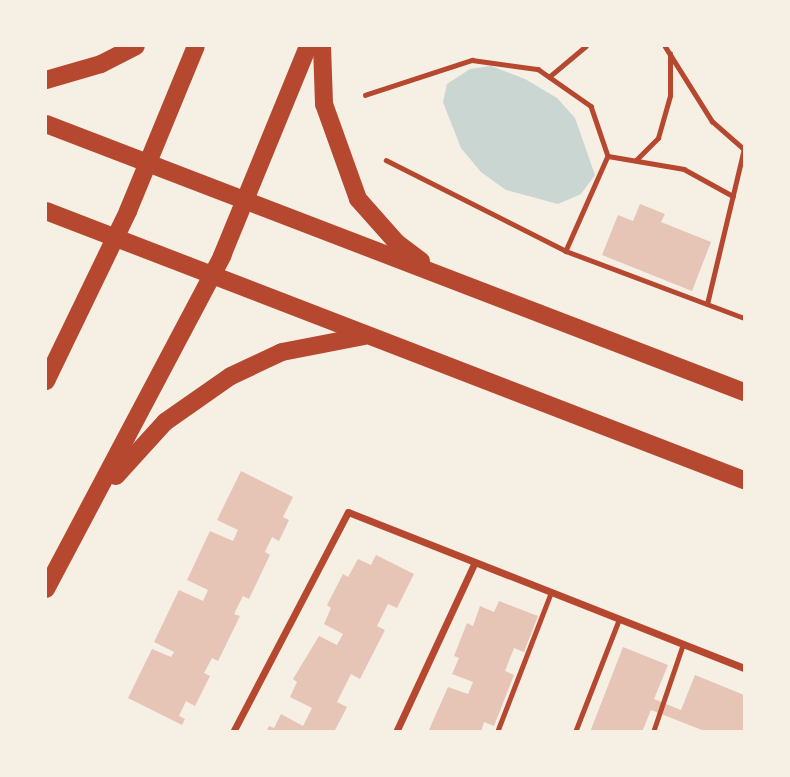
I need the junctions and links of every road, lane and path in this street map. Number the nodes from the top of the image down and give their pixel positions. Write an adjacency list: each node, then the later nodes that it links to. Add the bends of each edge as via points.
1 (135, 46): 9 (main road, via 101,64)
2 (195, 46): 16 (main road)
3 (308, 46): 18 (main road)
4 (322, 46): 23 (main road, via 324,104 358,199 397,243)
5 (586, 46): 8 (path)
6 (665, 46): 7 (path)
7 (670, 53): 12 (path, via 712,121); 15 (path, via 670,96 658,138)
8 (549, 77): 10 (path, via 538,69 472,60); 13 (path, via 591,106)
9 (46, 80)
10 (365, 95)
11 (46, 124): 16 (main road)
12 (744, 150): 17 (path)
13 (608, 156): 15 (path); 21 (path)
14 (386, 160): 21 (path)
15 (636, 160): 17 (path, via 684,169)
16 (149, 163): 18 (main road); 20 (main road)
17 (733, 197): 24 (path)
18 (246, 200): 22 (main road); 23 (main road)
19 (46, 211): 20 (main road)
20 (116, 238): 22 (main road); 27 (main road)
21 (565, 251): 24 (path)
22 (212, 275): 26 (main road); 30 (main road)
23 (441, 275): 28 (main road)
24 (707, 304): 25 (path)
25 (744, 318)
26 (371, 336): 29 (main road); 30 (main road, via 282,352 207,390 145,441)
27 (46, 381)
28 (744, 392)
29 (744, 480)
30 (75, 533): 32 (main road)
31 (475, 562): 33 (street); 37 (street, via 348,512); 38 (street)
32 (46, 589)
33 (551, 592): 34 (street); 39 (lane)
34 (619, 619): 35 (street); 40 (lane)
35 (683, 644): 36 (street); 41 (lane)
36 (744, 668)
37 (233, 732)
38 (396, 732)
39 (497, 732)
40 (576, 732)
41 (653, 732)

